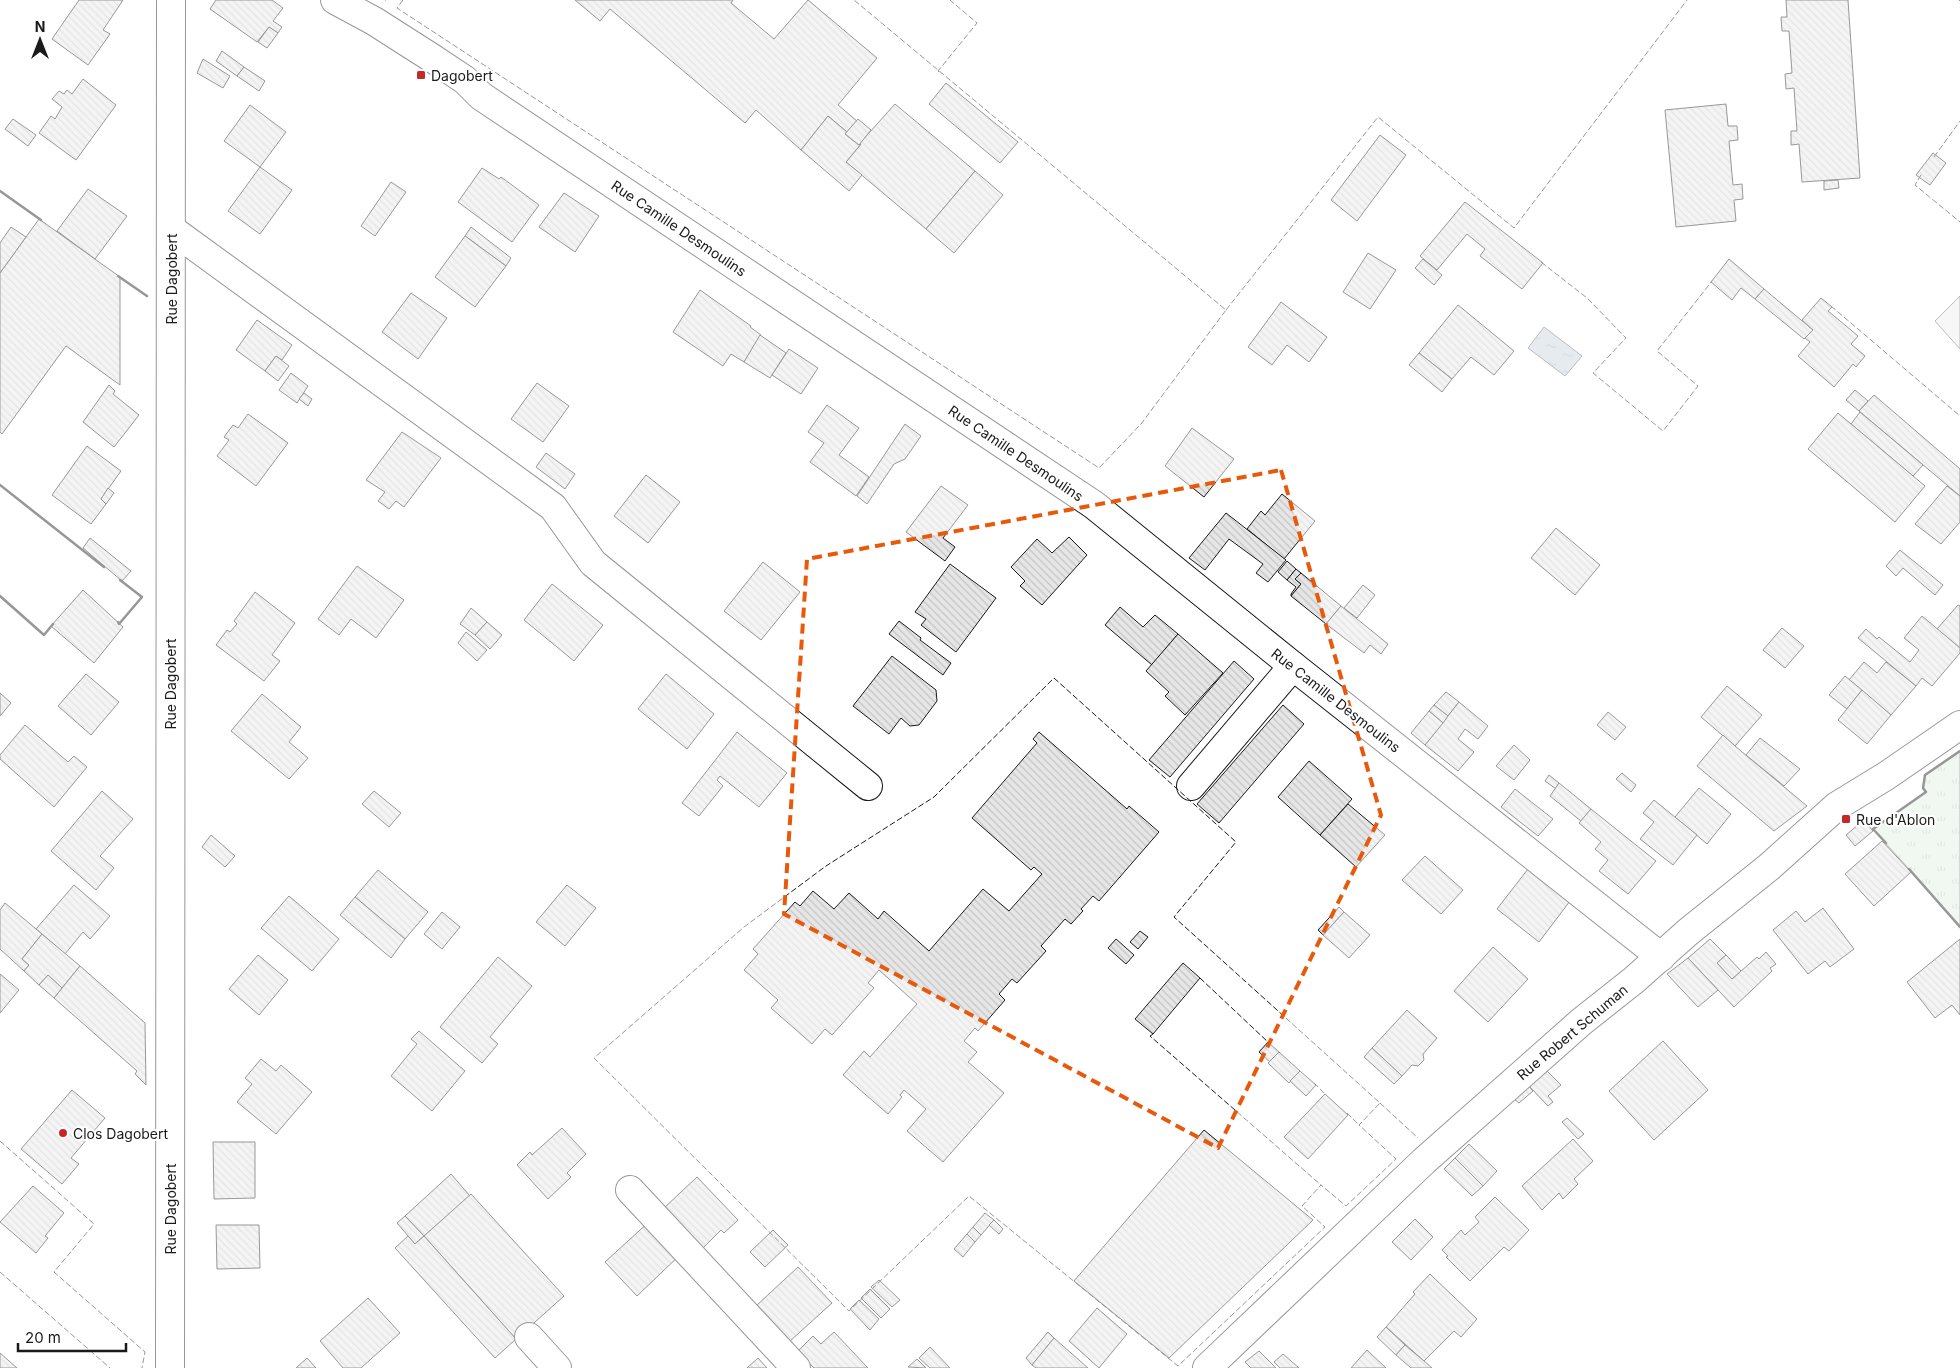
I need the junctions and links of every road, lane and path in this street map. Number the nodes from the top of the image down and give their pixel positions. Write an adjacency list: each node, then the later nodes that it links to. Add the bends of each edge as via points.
1 (171, 0): 3 (street, Rue Dagobert)
2 (335, 0): 4 (street, Rue Camille Desmoulins, via 374,21 465,80 489,102 1094,505)
3 (171, 229): 6 (street, via 553,506 593,563); 11 (street, Rue Dagobert)
4 (1293, 666): 7 (street); 8 (street, Rue Camille Desmoulins)
5 (1960, 725): 8 (street, Rue Robert Schuman, via 1837,806)
6 (868, 786)
7 (1191, 786)
8 (1661, 956): 14 (street, Rue Robert Schuman, via 1424,1161)
9 (630, 1190): 13 (street)
10 (529, 1337): 12 (street)
11 (170, 1368)
12 (557, 1368)
13 (796, 1368)
14 (1206, 1368)

